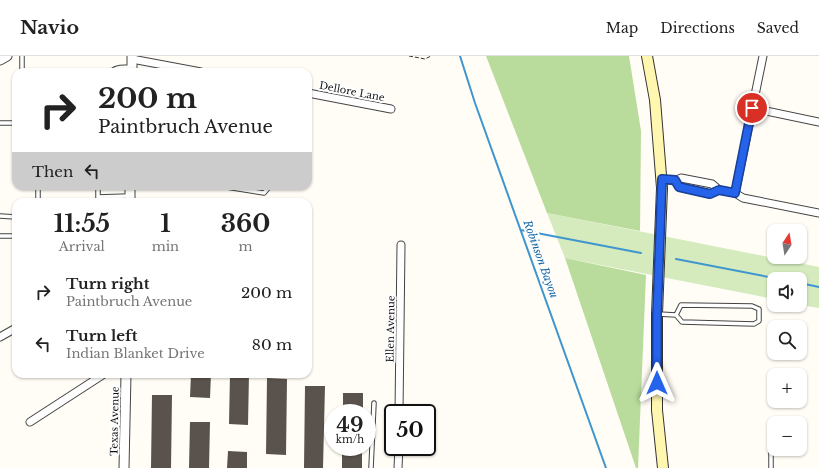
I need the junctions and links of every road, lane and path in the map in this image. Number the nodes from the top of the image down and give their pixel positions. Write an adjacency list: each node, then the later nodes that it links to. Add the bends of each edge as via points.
1 (7, 56): 7 (street)
2 (22, 56): 9 (lane)
3 (409, 56): 4 (path, via 425,59)
4 (431, 56)
5 (647, 56): 18 (main road, via 655,100)
6 (763, 56): 13 (street)
7 (0, 60)
8 (132, 64): 10 (lane); 11 (street)
9 (22, 68)
10 (116, 68)
11 (166, 68)
12 (312, 94): 14 (street, Dellore Lane)
13 (752, 108): 15 (street); 22 (street)
14 (391, 109)
15 (819, 122)
16 (0, 123): 17 (lane)
17 (12, 124)
18 (662, 179): 22 (street, via 681,178 712,184 719,190); 31 (main road)
19 (98, 190): 23 (lane)
20 (245, 190): 21 (lane, via 264,193)
21 (267, 190)
22 (735, 193): 25 (street, via 743,198)
23 (98, 196): 24 (lane)
24 (119, 198)
25 (819, 213)
26 (0, 216): 27 (lane)
27 (12, 216)
28 (0, 236): 29 (lane)
29 (12, 236)
30 (401, 245): 38 (street, Ellen Avenue)
31 (657, 314): 32 (lane); 45 (main road, via 657,410)
32 (676, 315): 32 (lane, via 682,322 754,324 759,321 759,310 752,306 681,305)
33 (12, 330): 34 (street)
34 (0, 337)
35 (98, 378): 39 (street)
36 (126, 378): 42 (street, Texas Avenue)
37 (374, 403): 43 (lane)
38 (399, 404)
39 (30, 422)
40 (399, 456): 44 (street)
41 (771, 456): 46 (lane)
42 (122, 467)
43 (371, 468)
44 (398, 468)
45 (663, 468)
46 (770, 468)

